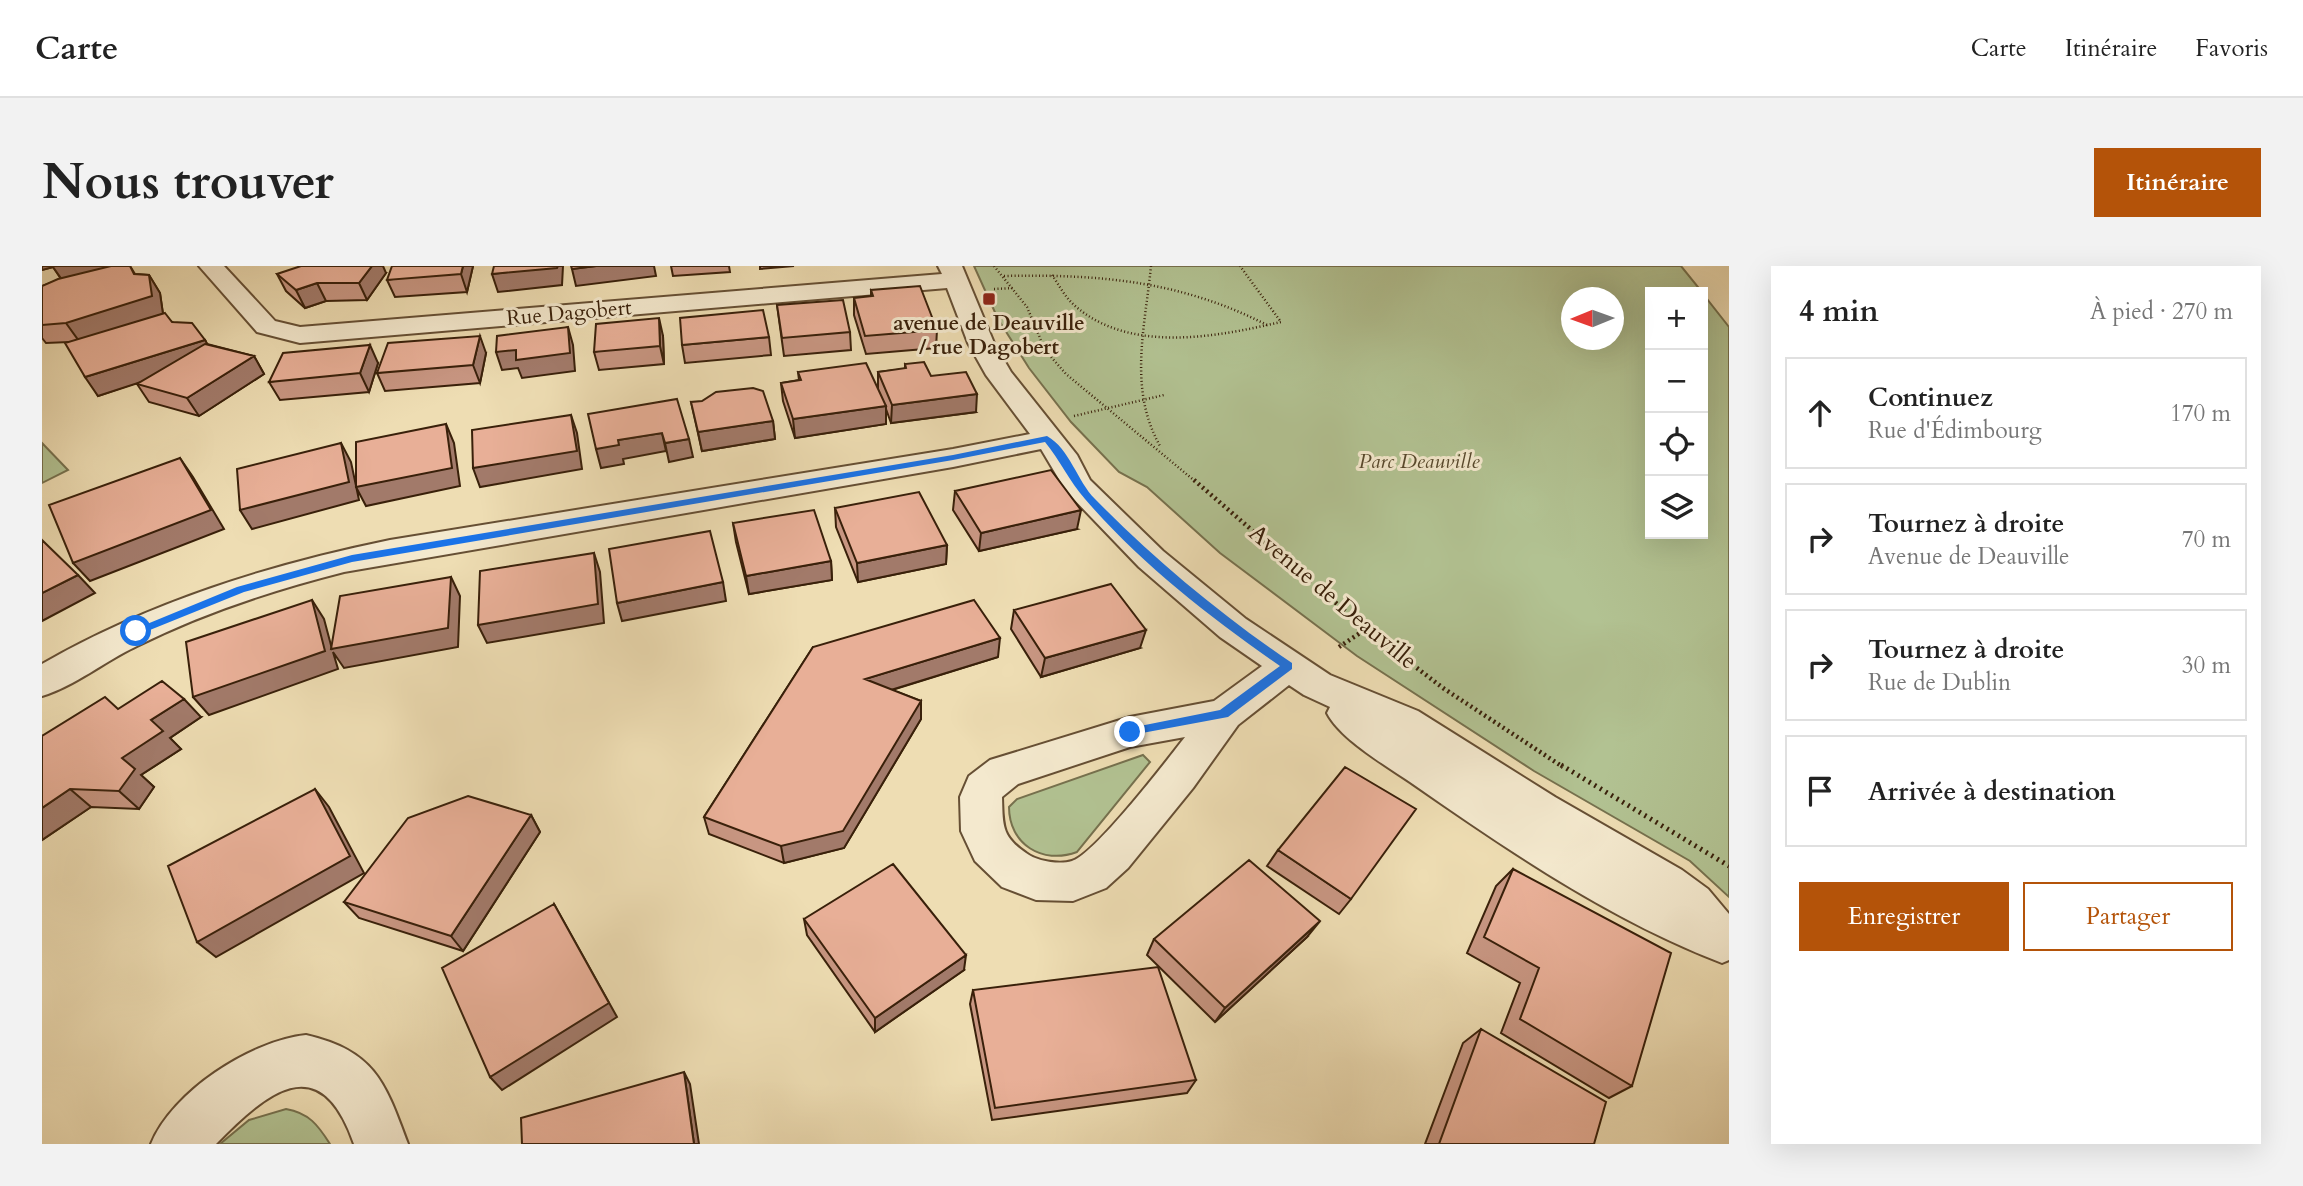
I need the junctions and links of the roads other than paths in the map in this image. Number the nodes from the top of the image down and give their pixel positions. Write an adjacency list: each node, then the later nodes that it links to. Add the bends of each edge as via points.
1 (211, 266): 2 (street, Rue Dagobert, via 266,327 300,335)
2 (953, 273): 3 (street, via 990,362)
3 (1056, 450): 4 (street, via 1090,499 1151,559 1233,628); 5 (street, via 953,457 317,566 169,617)
4 (1303, 676): 6 (street); 7 (street, via 1382,740 1550,852 1655,913)
5 (42, 682)
6 (1224, 714): 6 (street, via 1130,732 1004,772 984,788 981,797 982,831 990,848 1018,873 1036,880 1073,881 1090,874 1113,855)
7 (1726, 942)
8 (178, 1144): 9 (street, via 258,1073 286,1062 313,1060 337,1071 358,1092)
9 (381, 1144)

